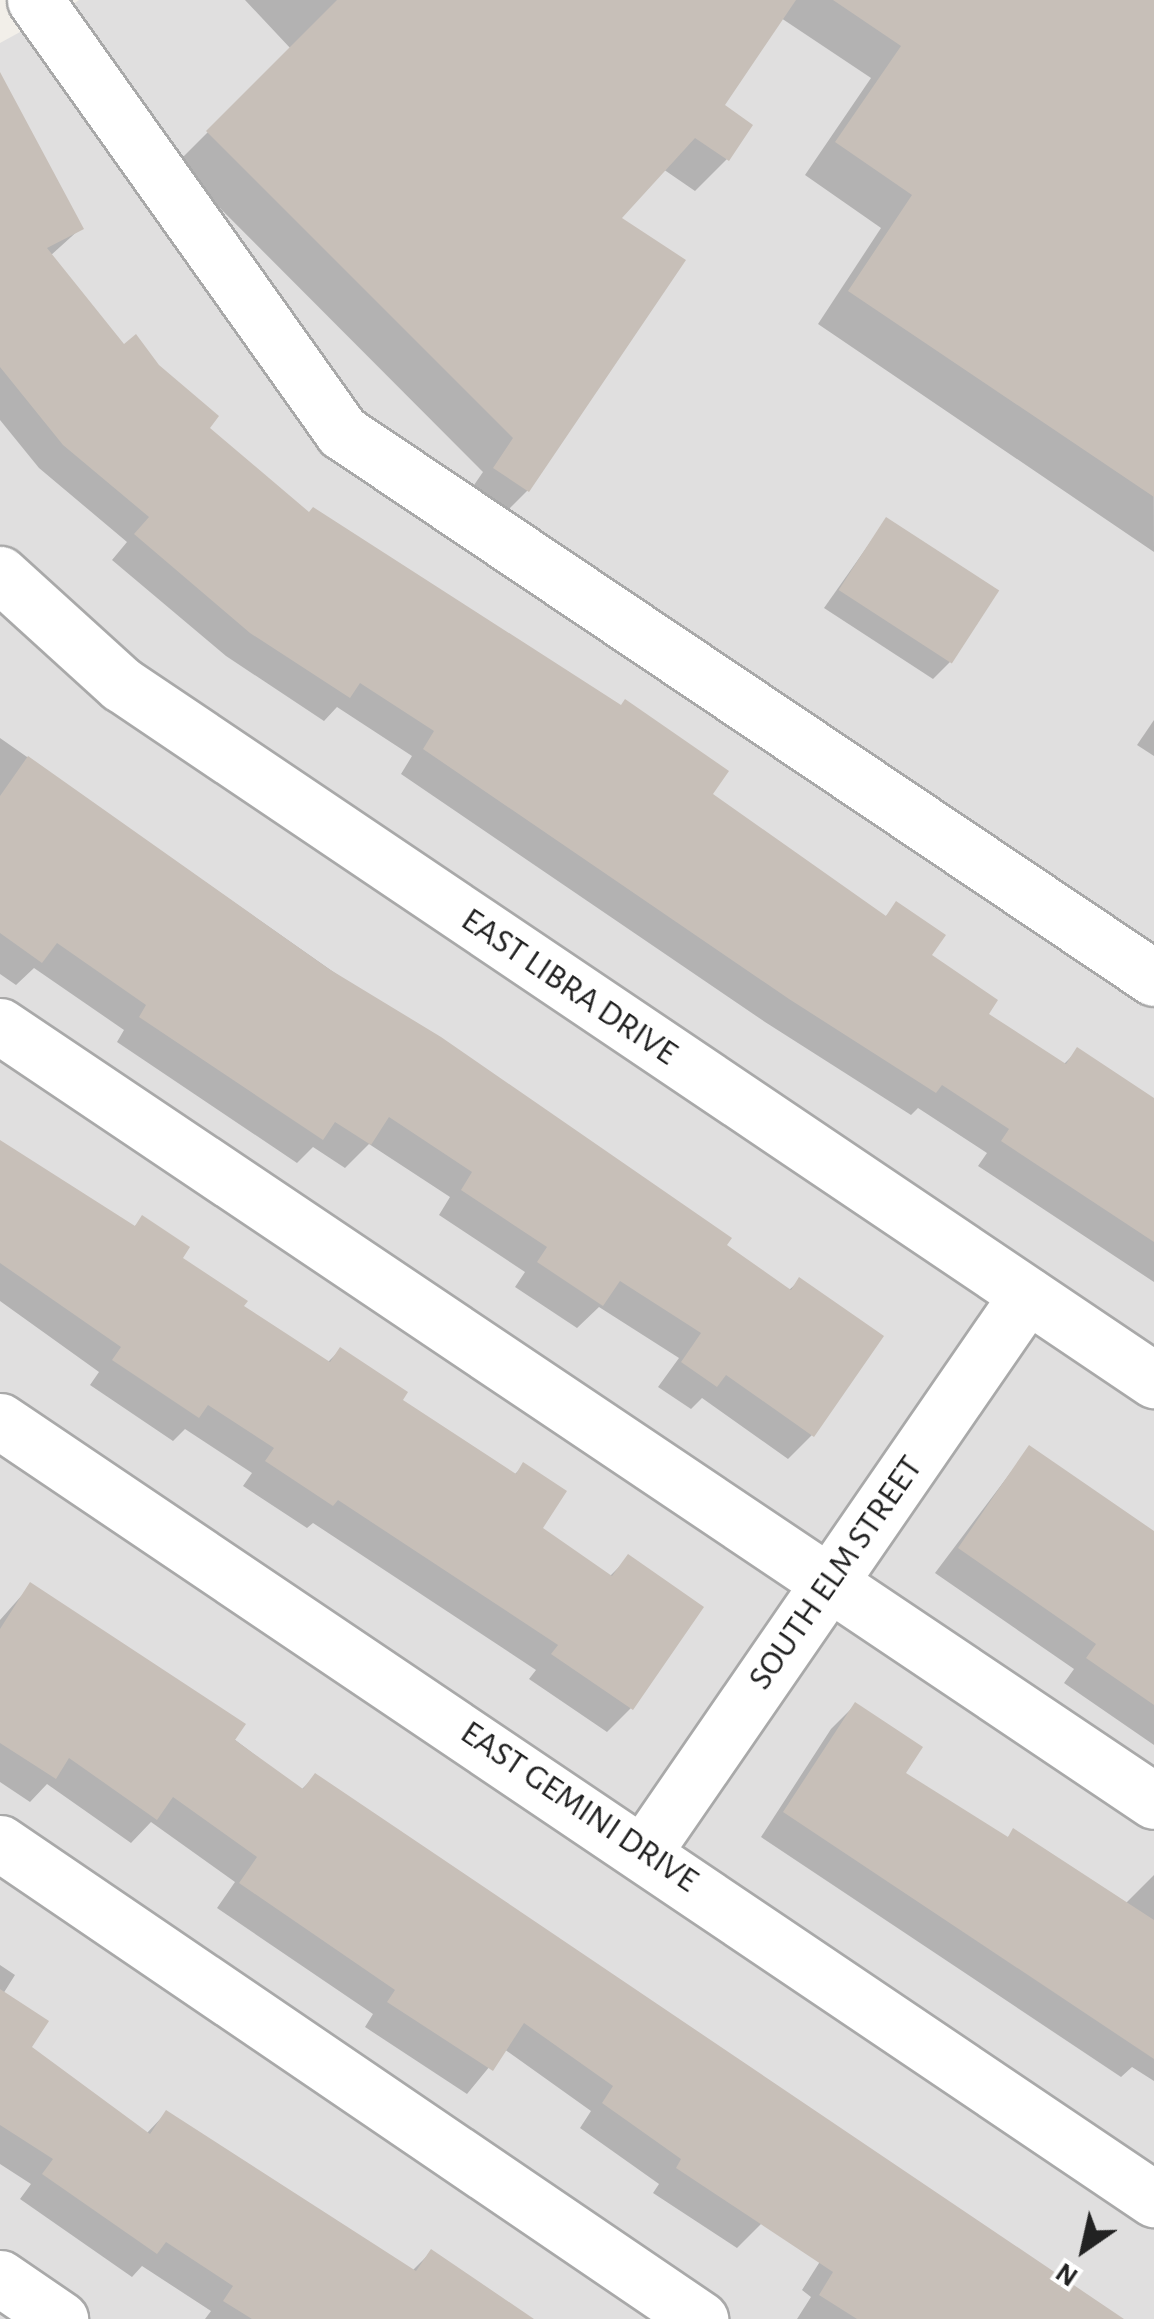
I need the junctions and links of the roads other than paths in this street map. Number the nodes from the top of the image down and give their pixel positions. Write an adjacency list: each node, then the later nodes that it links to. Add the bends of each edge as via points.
1 (35, 0): 3 (street, via 342,432)
2 (0, 574): 5 (street, EAST LIBRA DRIVE, via 120,684)
3 (1154, 978)
4 (0, 1026): 8 (street)
5 (1027, 1295): 6 (street, EAST LIBRA DRIVE); 8 (street, SOUTH ELM STREET)
6 (1154, 1380)
7 (6, 1439): 11 (street, EAST GEMINI DRIVE)
8 (829, 1582): 9 (street); 11 (street, SOUTH ELM STREET)
9 (1154, 1801)
10 (0, 1843): 15 (street)
11 (645, 1850): 12 (street, EAST GEMINI DRIVE)
12 (1154, 2199)
13 (0, 2278): 14 (street)
14 (60, 2319)
15 (700, 2319)

